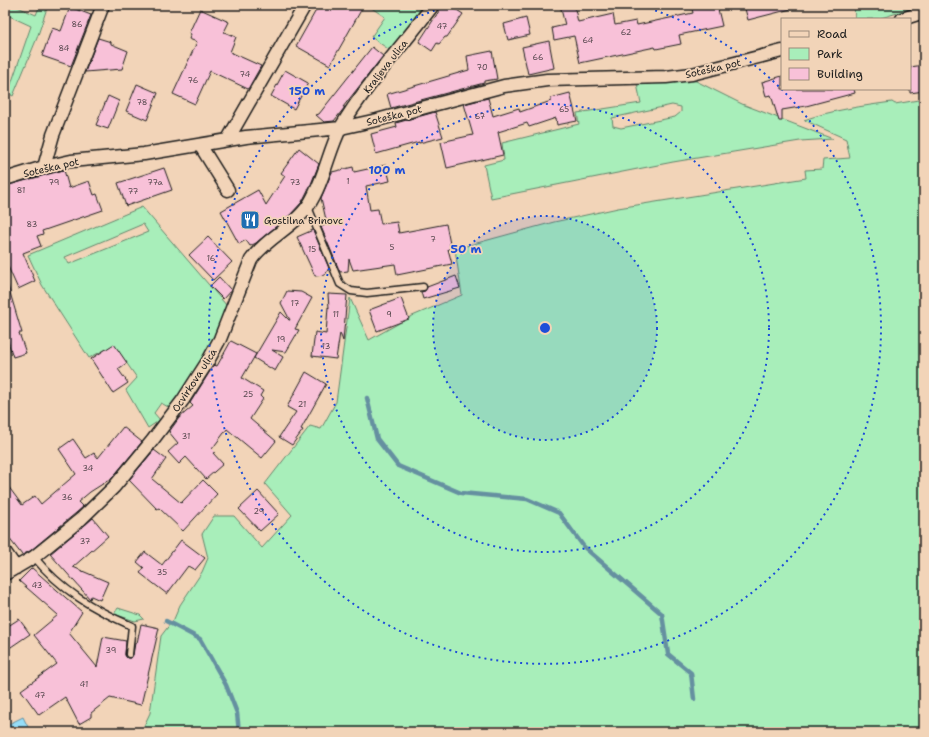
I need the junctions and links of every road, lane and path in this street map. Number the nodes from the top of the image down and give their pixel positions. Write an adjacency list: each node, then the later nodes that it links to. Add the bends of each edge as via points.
1 (103, 5): 10 (street)
2 (305, 5): 8 (street)
3 (433, 5): 7 (street, Kraljeva ulica, via 372,82)
4 (924, 12): 5 (street)
5 (905, 18)
6 (781, 51): 7 (street, Soteška pot, via 692,74 547,80 504,86)
7 (341, 128): 8 (street, Soteška pot); 13 (street, Ocvirkova ulica)
8 (228, 139): 9 (street, Soteška pot)
9 (200, 145): 10 (street, Soteška pot, via 144,154 70,161); 12 (street)
10 (44, 167): 11 (street, Soteška pot)
11 (5, 179)
12 (228, 190)
13 (308, 207): 14 (lane, via 340,284 351,291 367,293); 16 (street, Ocvirkova ulica, via 254,257 220,340 152,441 114,487)
14 (423, 287)
15 (5, 552): 17 (street)
16 (34, 558): 17 (street, Ocvirkova ulica); 18 (lane, via 47,573 87,604 132,626)
17 (10, 571)
18 (129, 654)

